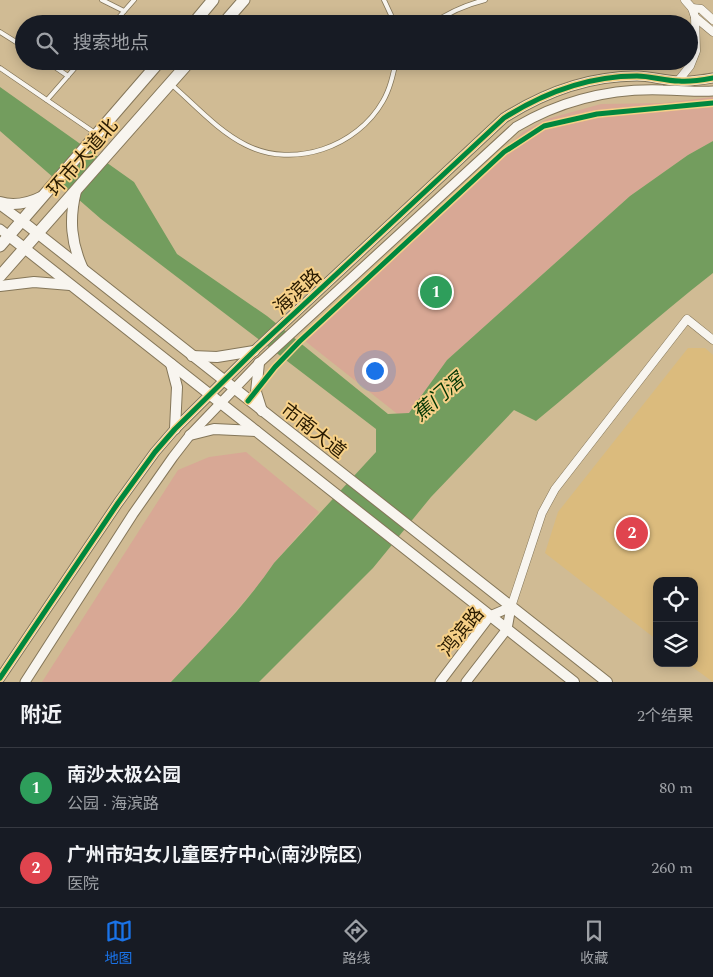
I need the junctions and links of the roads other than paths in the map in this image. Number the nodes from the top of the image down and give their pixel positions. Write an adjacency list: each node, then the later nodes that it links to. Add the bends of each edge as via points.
1 (102, 0): 9 (lane)
2 (134, 0): 9 (lane)
3 (213, 0): 11 (main road)
4 (244, 0): 12 (main road)
5 (384, 0): 13 (lane)
6 (485, 0): 14 (lane)
7 (685, 0): 8 (street)
8 (692, 8): 15 (street); 17 (street, via 701,9)
9 (124, 11): 10 (lane)
10 (121, 15)
11 (200, 15)
12 (231, 15)
13 (391, 15)
14 (446, 15)
15 (694, 15)
16 (698, 20): 19 (street)
17 (713, 20)
18 (0, 32): 20 (lane)
19 (713, 32)
20 (15, 41)
21 (0, 68): 33 (lane)
22 (59, 70): 28 (lane)
23 (73, 70): 28 (lane)
24 (152, 70): 34 (main road, 环市大道北)
25 (182, 70): 31 (main road, 环市大道北)
26 (394, 70): 31 (lane, via 383,101 354,134 320,150 291,155 255,148 228,135)
27 (687, 70): 30 (street)
28 (68, 76): 33 (lane)
29 (713, 78): 30 (street, 海滨路)
30 (678, 82): 48 (street, 海滨路, via 637,76 597,79 558,90 521,107 504,118)
31 (170, 83): 35 (main road, 环市大道北)
32 (713, 91): 50 (street, 海滨路, via 605,93 568,102 532,117 516,127)
33 (47, 100): 34 (lane)
34 (97, 134): 36 (main road, 环市大道北)
35 (76, 191): 40 (main road, 环市大道北); 43 (main road, via 72,231)
36 (44, 196): 37 (main road, via 25,203); 38 (main road, 环市大道北)
37 (0, 203): 38 (street, 市南大道)
38 (22, 222): 39 (main road, 环市大道北); 40 (main road, 市南大道)
39 (5, 233): 41 (main road, 环市大道北); 42 (main road, 市南大道)
40 (37, 234): 42 (main road, 环市大道北); 43 (main road, 市南大道)
41 (0, 246)
42 (24, 248): 44 (main road, 环市大道北); 45 (main road, 市南大道)
43 (84, 270): 49 (main road, 市南大道)
44 (0, 276)
45 (70, 285): 46 (main road, via 34,282); 51 (main road, 市南大道)
46 (0, 286)
47 (713, 340): 60 (street, via 688,319 554,489 542,513)
48 (254, 351): 49 (main road, via 217,357); 52 (street, 海滨路)
49 (192, 356): 52 (main road, 市南大道)
50 (259, 363): 53 (street, 海滨路); 56 (main road, via 256,392)
51 (170, 364): 54 (main road, 市南大道); 57 (main road, via 177,387)
52 (224, 381): 53 (main road, 市南大道); 54 (street, 海滨路)
53 (234, 390): 55 (street, 海滨路); 56 (main road, 市南大道)
54 (210, 395): 55 (main road, 市南大道); 57 (street, 海滨路)
55 (221, 404): 58 (main road, 市南大道); 59 (street, 海滨路)
56 (262, 412): 60 (main road, 市南大道)
57 (175, 429): 63 (street, 海滨路, via 154,452 118,503)
58 (256, 431): 59 (main road, via 214,429); 61 (main road, 市南大道)
59 (190, 436): 64 (street, 海滨路, via 134,514)
60 (511, 607): 61 (street, 鸿滨路); 62 (street, 鸿滨路); 68 (main road, 市南大道)
61 (490, 616): 62 (main road, 市南大道); 65 (street, 鸿滨路)
62 (507, 629): 66 (street, 鸿滨路); 67 (main road, 市南大道)
63 (0, 678)
64 (25, 682)
65 (440, 682)
66 (466, 682)
67 (574, 682)
68 (607, 682)

